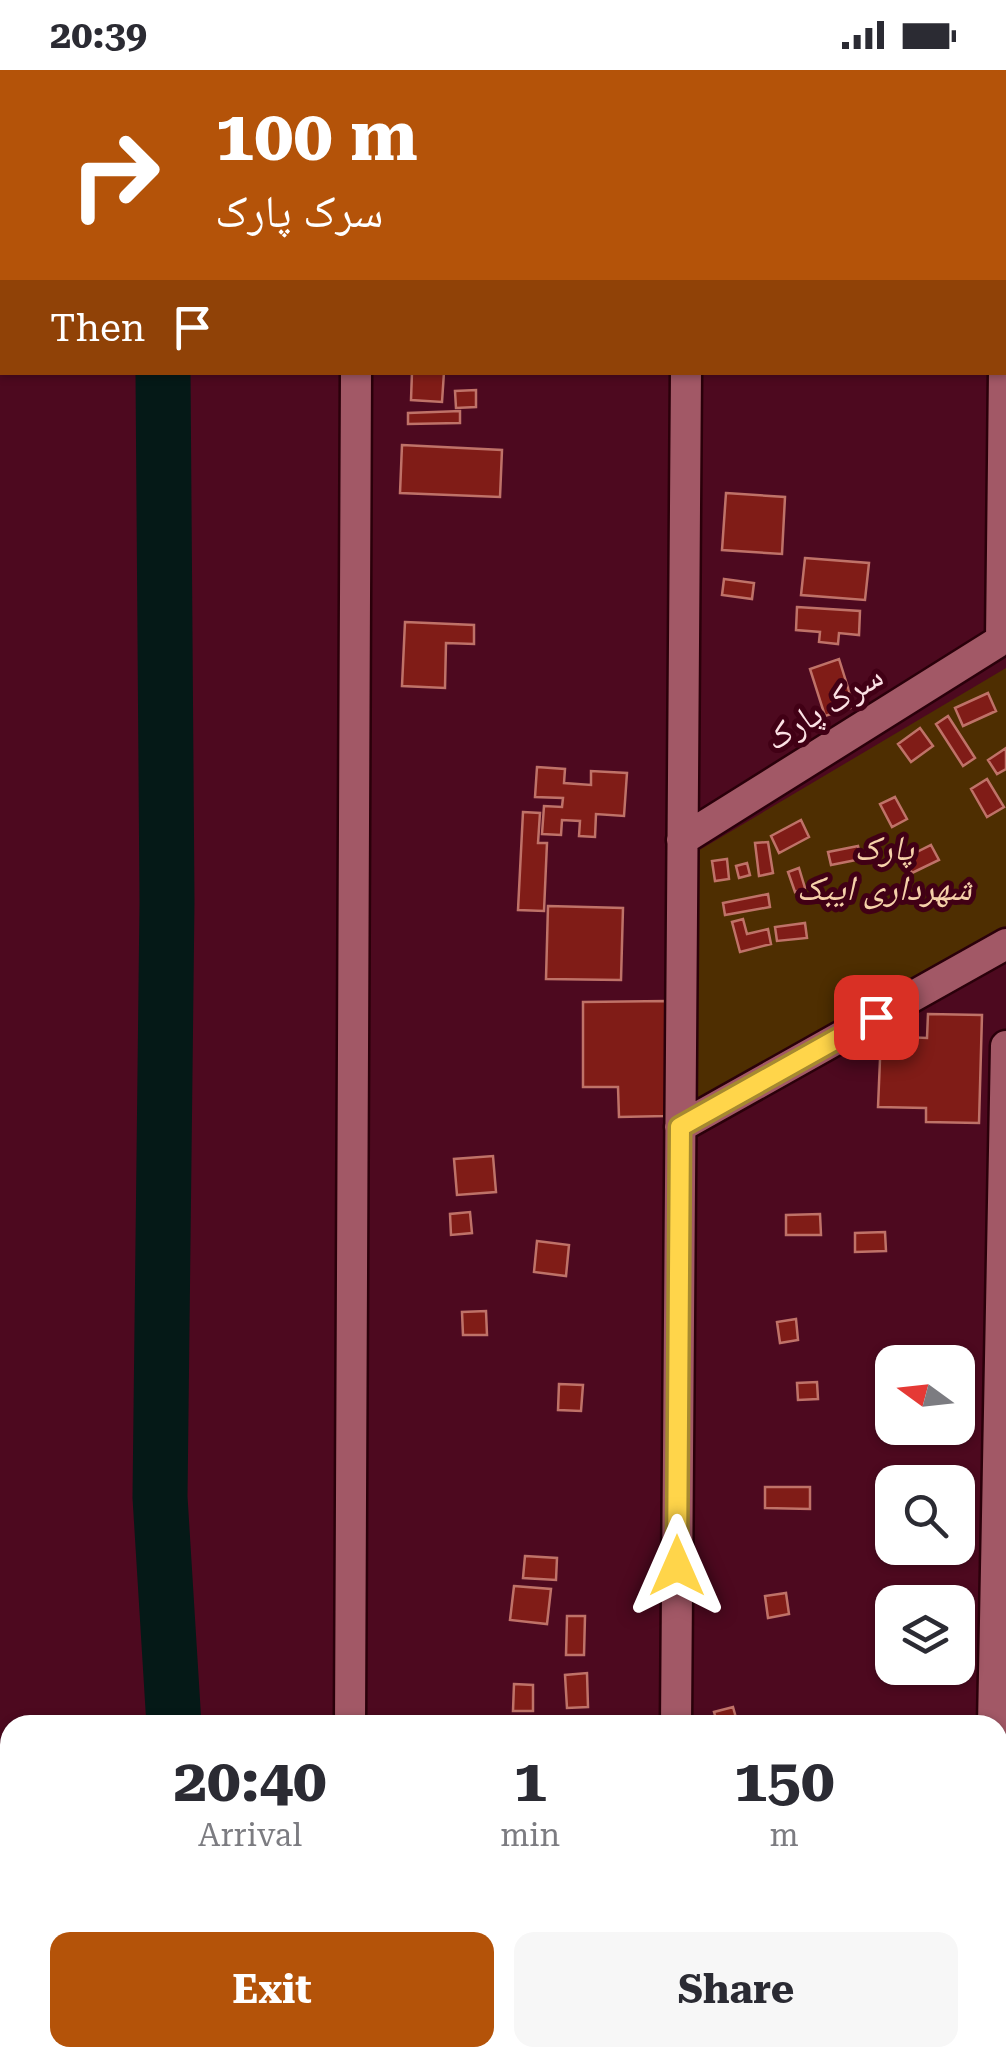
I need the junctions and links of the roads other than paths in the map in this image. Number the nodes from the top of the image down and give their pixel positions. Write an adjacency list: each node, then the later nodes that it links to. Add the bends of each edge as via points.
1 (356, 375): 9 (street)
2 (686, 375): 5 (street)
3 (1004, 375): 4 (street)
4 (1004, 639): 5 (street, سرک پارک)
5 (682, 840): 8 (street)
6 (1006, 944): 8 (street)
7 (1006, 1046): 11 (street)
8 (680, 1127): 10 (street)
9 (350, 1715)
10 (676, 1715)
11 (993, 1715)

